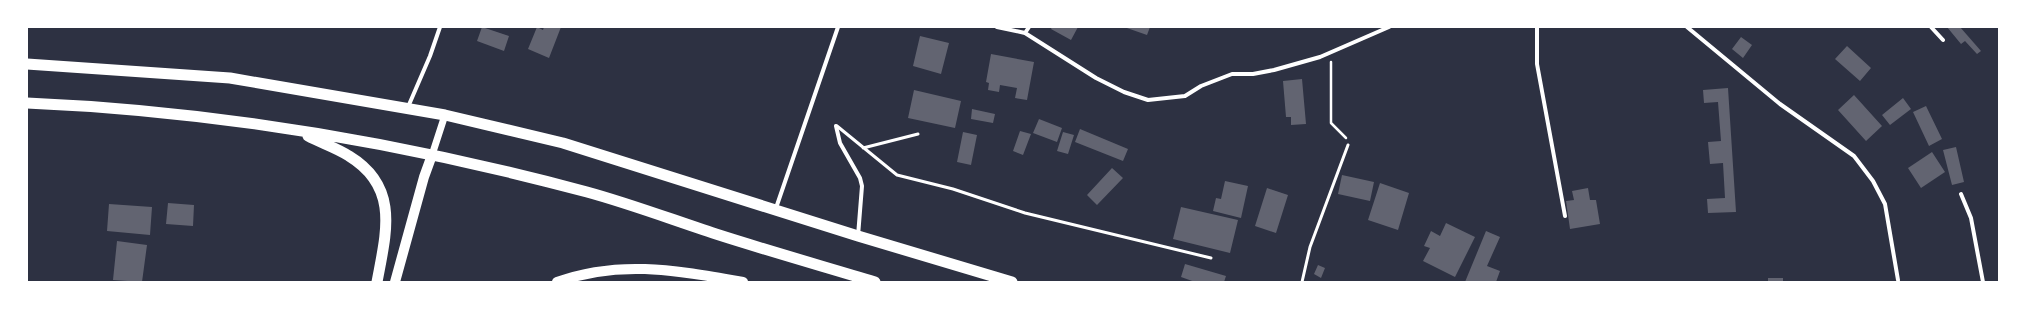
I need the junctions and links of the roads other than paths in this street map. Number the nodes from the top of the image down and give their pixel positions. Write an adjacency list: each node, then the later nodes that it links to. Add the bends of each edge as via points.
1 (440, 27): 13 (street)
2 (838, 27): 22 (street)
3 (997, 27): 9 (street)
4 (1028, 27): 9 (street)
5 (1389, 27): 9 (street, via 1331,53 1274,70 1254,74 1232,74 1201,86 1185,96 1148,100 1096,78)
6 (1536, 27): 23 (street, via 1537,64)
7 (1687, 27): 26 (street, via 1780,104 1854,156 1873,181 1885,204)
8 (1931, 27): 10 (street)
9 (1024, 33)
10 (1944, 40)
11 (27, 64): 13 (highway, via 230,78)
12 (27, 103): 16 (highway, via 98,106 227,119)
13 (408, 107): 14 (highway)
14 (445, 115): 20 (street); 22 (highway, via 563,143)
15 (836, 126): 19 (lane); 24 (street, via 840,143 862,186)
16 (292, 130): 20 (highway); 27 (highway, via 349,155 374,178 382,194 387,219)
17 (918, 134): 19 (lane)
18 (1348, 145): 33 (lane, via 1310,247)
19 (863, 148): 25 (lane, via 897,174 1025,213)
20 (432, 155): 28 (main road); 31 (highway, via 590,193)
21 (1961, 194): 34 (street, via 1971,218)
22 (776, 210): 24 (highway)
23 (1565, 216)
24 (858, 236): 32 (highway)
25 (1211, 258)
26 (1898, 280)
27 (377, 282)
28 (395, 282)
29 (557, 282): 30 (main road, via 580,274 642,268 671,270)
30 (743, 282)
31 (875, 282)
32 (1012, 282)
33 (1302, 282)
34 (1983, 282)

